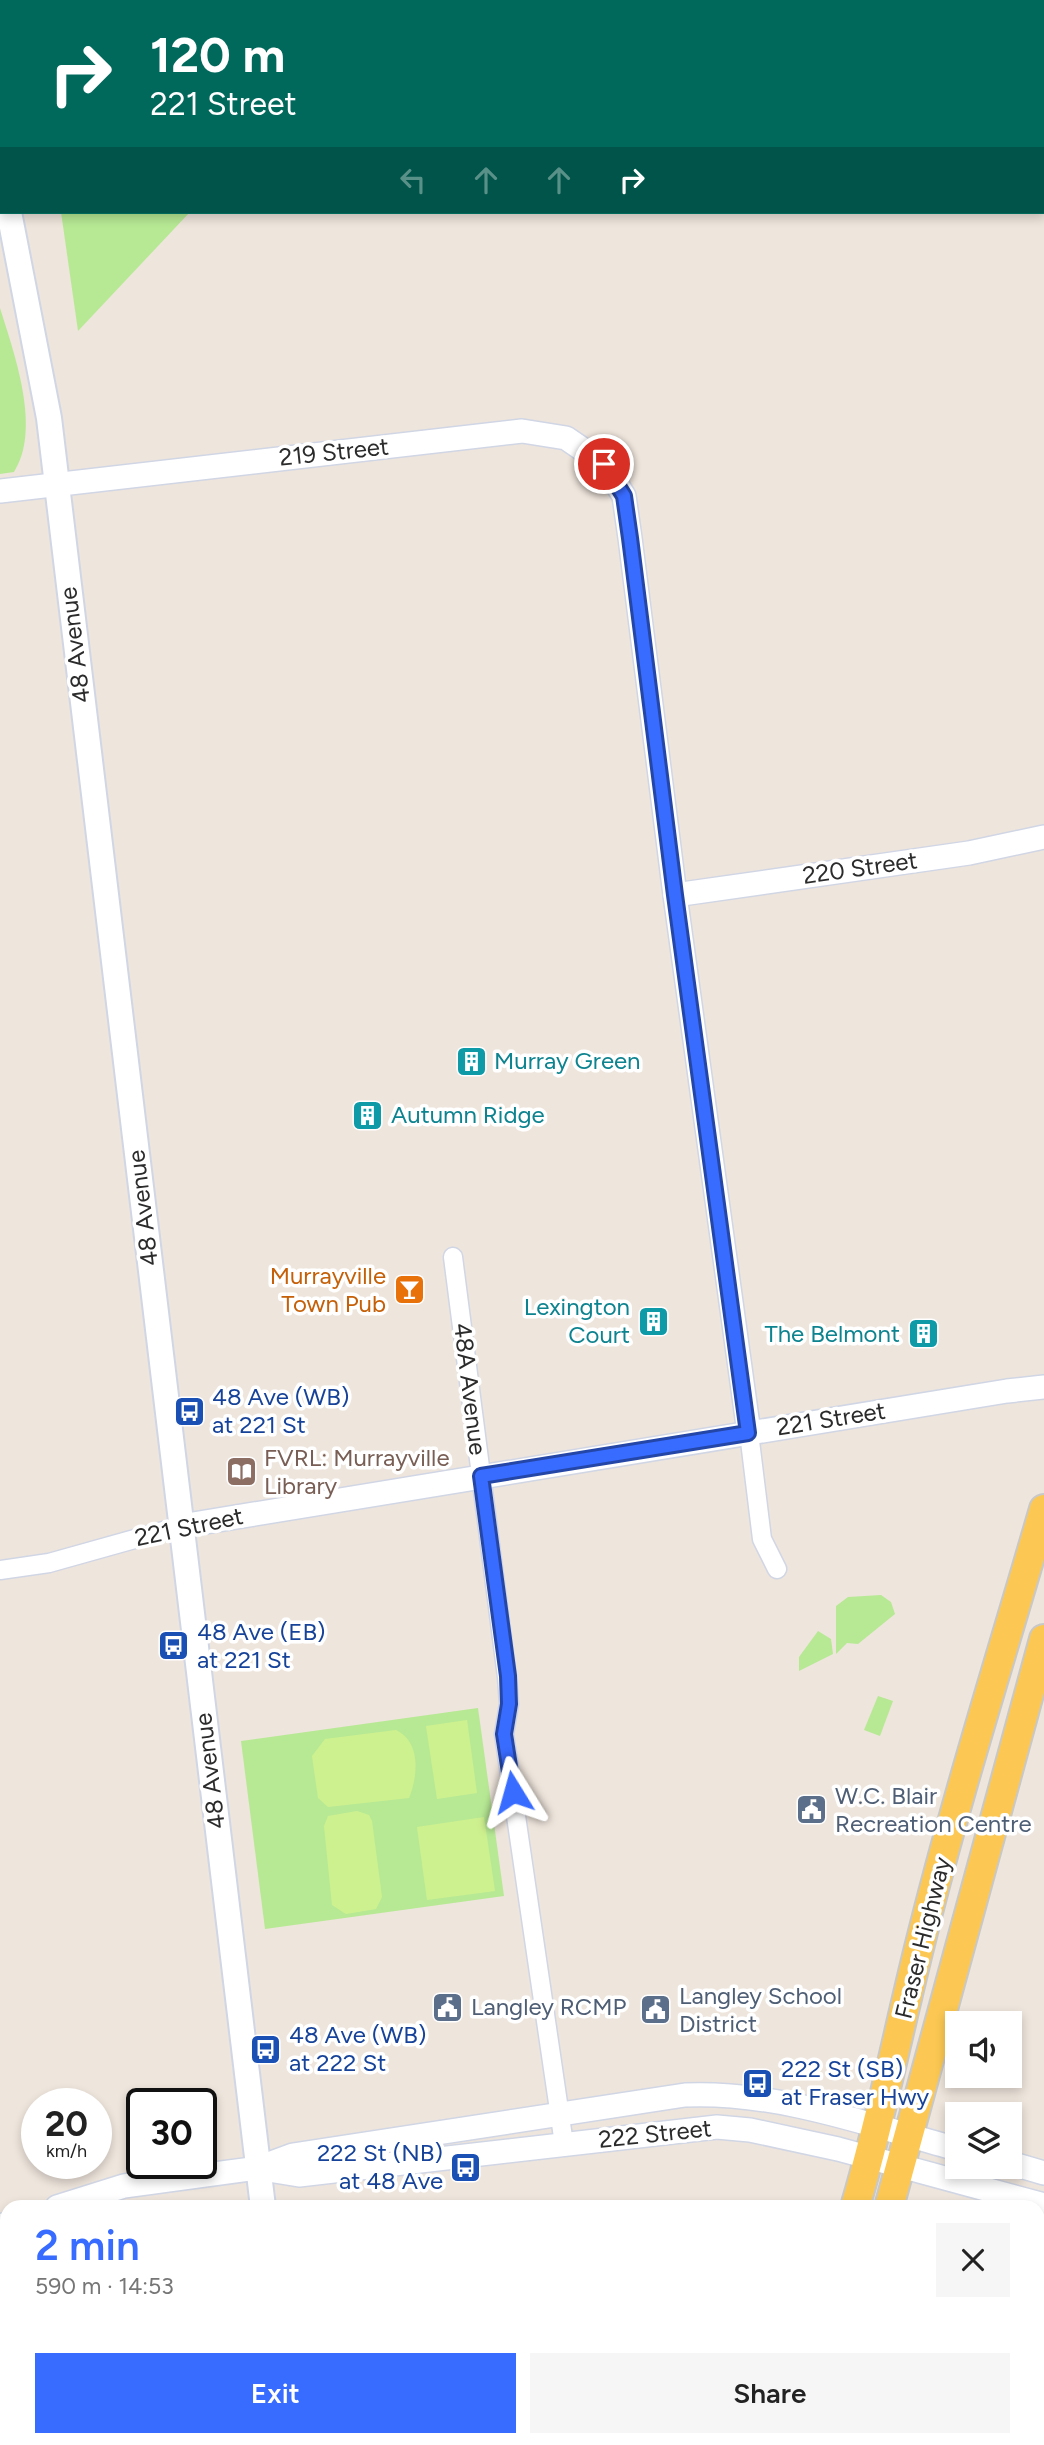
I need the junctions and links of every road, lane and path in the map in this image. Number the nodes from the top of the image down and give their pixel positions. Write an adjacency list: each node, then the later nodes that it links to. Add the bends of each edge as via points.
1 (9, 214): 2 (main road, 48 Avenue, via 49,418)
2 (56, 484): 3 (street, 219 Street); 5 (street, 219 Street, via 522,431 566,438 604,464 624,496); 11 (main road, 48 Avenue)
3 (0, 491)
4 (1044, 837): 5 (street, 220 Street, via 969,853)
5 (675, 895): 8 (street)
6 (453, 1257): 9 (street, 48A Avenue)
7 (1044, 1387): 8 (street, 221 Street)
8 (748, 1433): 9 (street, 221 Street); 12 (street, via 762,1539)
9 (481, 1476): 11 (street, 221 Street); 15 (street, 48A Avenue, via 508,1676 504,1734)
10 (1044, 1509): 16 (main road, Fraser Highway, via 955,1813)
11 (181, 1526): 13 (street, 221 Street, via 49,1563); 23 (main road, 48 Avenue)
12 (777, 1569)
13 (0, 1570)
14 (1044, 1639): 17 (main road, Fraser Highway)
15 (560, 2113): 16 (street, 222 Street, via 720,2093); 18 (street, 48A Avenue); 23 (street, 222 Street, via 293,2155)
16 (877, 2127): 17 (street, 222 Street); 20 (main road, Fraser Highway)
17 (908, 2135): 19 (street, 222 Street); 21 (main road, Fraser Highway)
18 (564, 2144): 20 (street, 222 Street, via 717,2127 750,2130); 23 (street, 222 Street, via 299,2175)
19 (945, 2146)
20 (870, 2158): 21 (street, 222 Street); 27 (main road, Fraser Highway)
21 (900, 2166): 28 (main road, Fraser Highway); 29 (street, 222 Street)
22 (1022, 2167): 24 (street)
23 (258, 2168): 25 (street, 222 Street, via 124,2186); 26 (main road, 48 Avenue)
24 (1044, 2173)
25 (79, 2200)
26 (262, 2200)
27 (857, 2200)
28 (891, 2200)
29 (1026, 2200)

